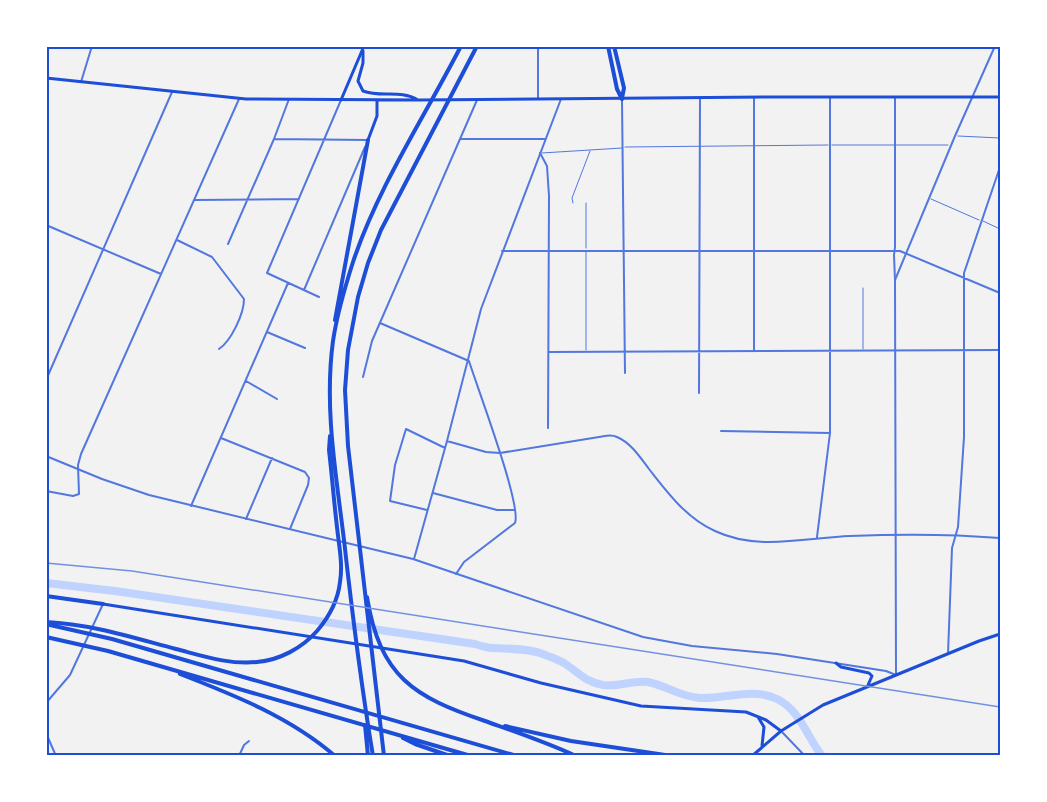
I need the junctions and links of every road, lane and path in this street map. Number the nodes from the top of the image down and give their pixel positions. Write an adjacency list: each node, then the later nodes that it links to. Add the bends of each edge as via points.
1 (92, 46): 11 (street)
2 (461, 46): 76 (highway, via 362,239)
3 (477, 46): 120 (highway, via 385,222 358,297 345,390)
4 (538, 46): 21 (street)
5 (608, 46): 23 (highway, via 616,89)
6 (614, 46): 23 (highway, via 624,88)
7 (994, 48): 9 (lane); 13 (street)
8 (364, 49): 24 (main road); 26 (main road, via 358,81 363,91 408,94)
9 (1000, 50)
10 (46, 78): 11 (main road)
11 (81, 82): 12 (main road)
12 (171, 92): 19 (main road); 56 (street)
13 (972, 96): 16 (main road); 17 (main road); 28 (street)
14 (754, 97): 15 (main road); 18 (main road); 36 (street)
15 (830, 97): 16 (main road); 37 (street)
16 (895, 97): 38 (street)
17 (1000, 97)
18 (700, 98): 23 (main road); 35 (street)
19 (239, 99): 20 (main road); 47 (street)
20 (289, 99): 24 (main road); 30 (street)
21 (538, 99): 22 (main road); 27 (main road)
22 (561, 99): 23 (main road); 33 (street)
23 (622, 99): 40 (street)
24 (341, 100): 25 (main road); 31 (street)
25 (377, 100): 26 (main road); 34 (main road, via 377,116)
26 (419, 100): 27 (main road)
27 (477, 100): 32 (street)
28 (955, 136): 29 (lane); 39 (street)
29 (1000, 138)
30 (274, 139): 31 (street); 48 (street)
31 (324, 139): 34 (street); 46 (street)
32 (460, 139): 33 (street); 74 (street)
33 (546, 139): 42 (street)
34 (368, 141): 71 (street); 76 (highway)
35 (699, 145): 36 (lane); 40 (lane); 59 (street)
36 (754, 145): 37 (lane); 60 (street)
37 (830, 145): 38 (lane); 61 (street)
38 (895, 145): 39 (lane); 62 (street)
39 (951, 145): 45 (street)
40 (623, 148): 41 (lane); 58 (street)
41 (590, 149): 42 (lane); 49 (lane)
42 (540, 153): 57 (street); 63 (street, via 547,166)
43 (1000, 167): 44 (street)
44 (999, 176): 51 (street)
45 (928, 198): 51 (lane); 65 (street)
46 (299, 199): 48 (street); 69 (street, via 267,273)
47 (195, 200): 48 (street); 54 (street)
48 (247, 200): 55 (street)
49 (573, 203)
50 (586, 203): 64 (lane)
51 (982, 221): 53 (lane); 67 (street)
52 (46, 225): 56 (street)
53 (1000, 229)
54 (177, 240): 66 (street); 78 (street, via 212,257 244,299 236,323)
55 (228, 244)
56 (103, 249): 66 (street); 92 (street)
57 (502, 251): 63 (street); 89 (street, via 481,309)
58 (624, 251): 59 (street); 64 (street); 86 (street)
59 (699, 251): 60 (street); 87 (street)
60 (754, 251): 61 (street); 80 (street)
61 (830, 251): 62 (street); 81 (street)
62 (894, 251): 65 (street); 68 (street)
63 (549, 252): 64 (street); 84 (street)
64 (586, 252): 85 (lane)
65 (905, 253): 67 (street); 68 (street)
66 (161, 274): 105 (street, via 81,454)
67 (964, 277): 72 (street); 83 (street)
68 (895, 280): 82 (street)
69 (288, 283): 71 (street); 75 (street)
70 (863, 288): 88 (lane)
71 (304, 290): 73 (street)
72 (1000, 293)
73 (319, 297)
74 (380, 323): 89 (street); 91 (street)
75 (267, 333): 77 (street); 93 (street)
76 (333, 340): 112 (highway, via 331,426)
77 (305, 348)
78 (219, 349)
79 (1000, 350): 83 (street)
80 (754, 351): 81 (street); 87 (street)
81 (830, 351): 88 (street); 98 (street)
82 (895, 351): 83 (street); 88 (street); 114 (street)
83 (964, 351): 115 (street, via 964,436)
84 (549, 352): 85 (street); 96 (street)
85 (586, 352): 86 (street)
86 (624, 352): 87 (street); 90 (street)
87 (699, 352): 94 (street)
88 (863, 352)
89 (469, 361): 100 (street); 102 (street)
90 (625, 373)
91 (363, 377)
92 (46, 380)
93 (246, 381): 95 (street); 99 (street)
94 (699, 393)
95 (277, 399)
96 (548, 428)
97 (721, 431): 98 (street)
98 (830, 432): 116 (street)
99 (221, 438): 104 (street); 108 (street)
100 (447, 441): 101 (street); 102 (street)
101 (445, 448): 107 (street); 109 (street, via 406,429 394,465 390,501)
102 (500, 453): 110 (street); 116 (street, via 612,435 630,446 680,506 711,530 752,541)
103 (46, 456): 105 (street)
104 (272, 458): 111 (street); 113 (street, via 302,470 309,478)
105 (78, 469): 106 (street, via 78,495); 108 (street, via 128,489)
106 (46, 491)
107 (433, 493): 109 (street); 110 (street, via 497,510)
108 (191, 506): 111 (street)
109 (428, 510): 118 (street)
110 (515, 510): 119 (street, via 514,523 464,562)
111 (246, 519): 113 (street)
112 (340, 528): 124 (highway, via 341,567 336,600 322,625 284,655 267,661 208,658 115,633); 143 (highway)
113 (290, 530): 118 (street)
114 (895, 536): 115 (street); 116 (street); 130 (street)
115 (955, 536): 117 (street); 127 (street)
116 (817, 538)
117 (1000, 538)
118 (413, 559): 119 (street)
119 (456, 574): 128 (street, via 652,639)
120 (363, 579): 134 (highway, via 373,628 388,660 411,686 434,702); 144 (highway)
121 (46, 596): 122 (highway)
122 (103, 604): 132 (street, via 70,675); 133 (main road, via 464,661 541,684 641,706 735,711)
123 (46, 623): 124 (highway)
124 (67, 625): 147 (highway)
125 (1000, 634): 127 (main road)
126 (46, 637): 129 (highway)
127 (948, 654): 130 (main road)
128 (836, 663): 130 (street); 131 (main road, via 869,673 872,676)
129 (165, 668): 137 (highway); 142 (highway, via 269,712 307,733)
130 (896, 675): 131 (main road)
131 (866, 687): 135 (main road, via 823,705)
132 (46, 703)
133 (756, 716): 135 (main road); 139 (main road, via 764,727)
134 (487, 722): 148 (highway); 149 (highway, via 571,741)
135 (781, 731): 139 (main road); 151 (street)
136 (46, 733): 140 (street)
137 (397, 734): 145 (highway); 146 (highway)
138 (249, 741): 141 (street)
139 (761, 747): 150 (main road)
140 (56, 756)
141 (239, 756)
142 (334, 756)
143 (371, 756)
144 (384, 756)
145 (450, 756)
146 (471, 756)
147 (518, 756)
148 (576, 756)
149 (672, 756)
150 (752, 756)
151 (805, 756)

